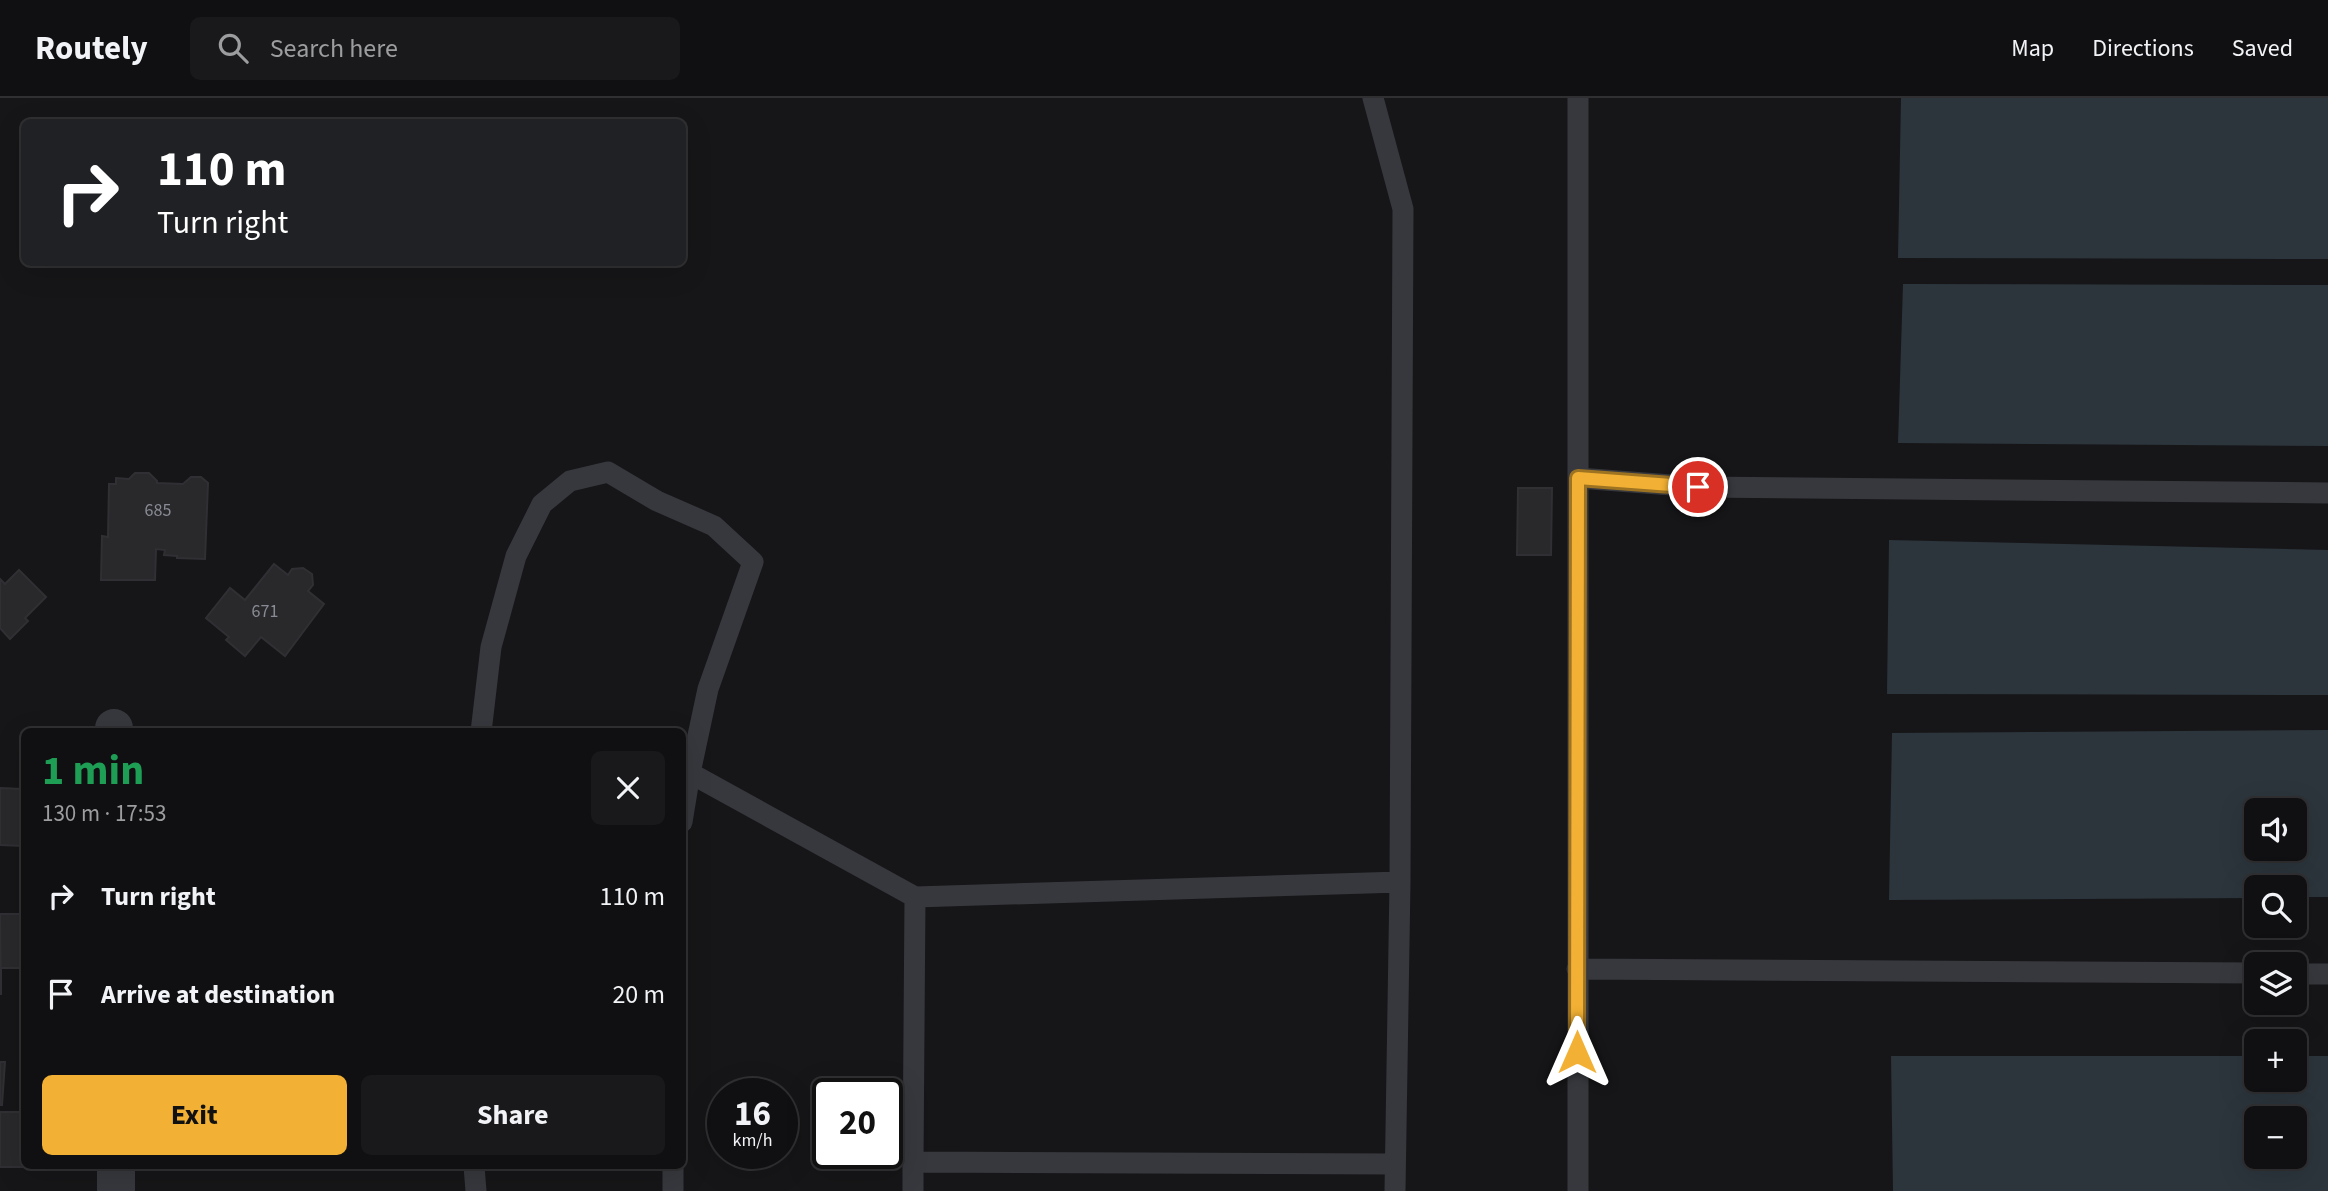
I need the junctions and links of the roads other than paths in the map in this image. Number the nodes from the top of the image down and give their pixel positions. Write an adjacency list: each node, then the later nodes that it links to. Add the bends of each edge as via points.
1 (1373, 98): 8 (lane, via 1403,209)
2 (1578, 98): 3 (lane)
3 (1578, 478): 4 (lane, via 1698,487); 10 (lane)
4 (2328, 493)
5 (481, 728): 6 (lane, via 491,648 516,556 542,504 570,481 608,472 657,501 714,526 753,562 708,689)
6 (690, 773): 7 (lane); 9 (lane)
7 (686, 798)
8 (1400, 882): 9 (lane); 15 (lane)
9 (915, 897): 14 (lane)
10 (1577, 969): 11 (lane); 24 (lane)
11 (2244, 973)
12 (2307, 974): 13 (lane)
13 (2328, 974)
14 (913, 1162): 15 (lane); 22 (lane)
15 (1395, 1164): 23 (lane)
16 (116, 1169): 19 (street)
17 (474, 1169): 20 (lane)
18 (673, 1169): 21 (lane)
19 (116, 1191)
20 (476, 1191)
21 (673, 1191)
22 (913, 1191)
23 (1395, 1191)
24 (1577, 1191)

